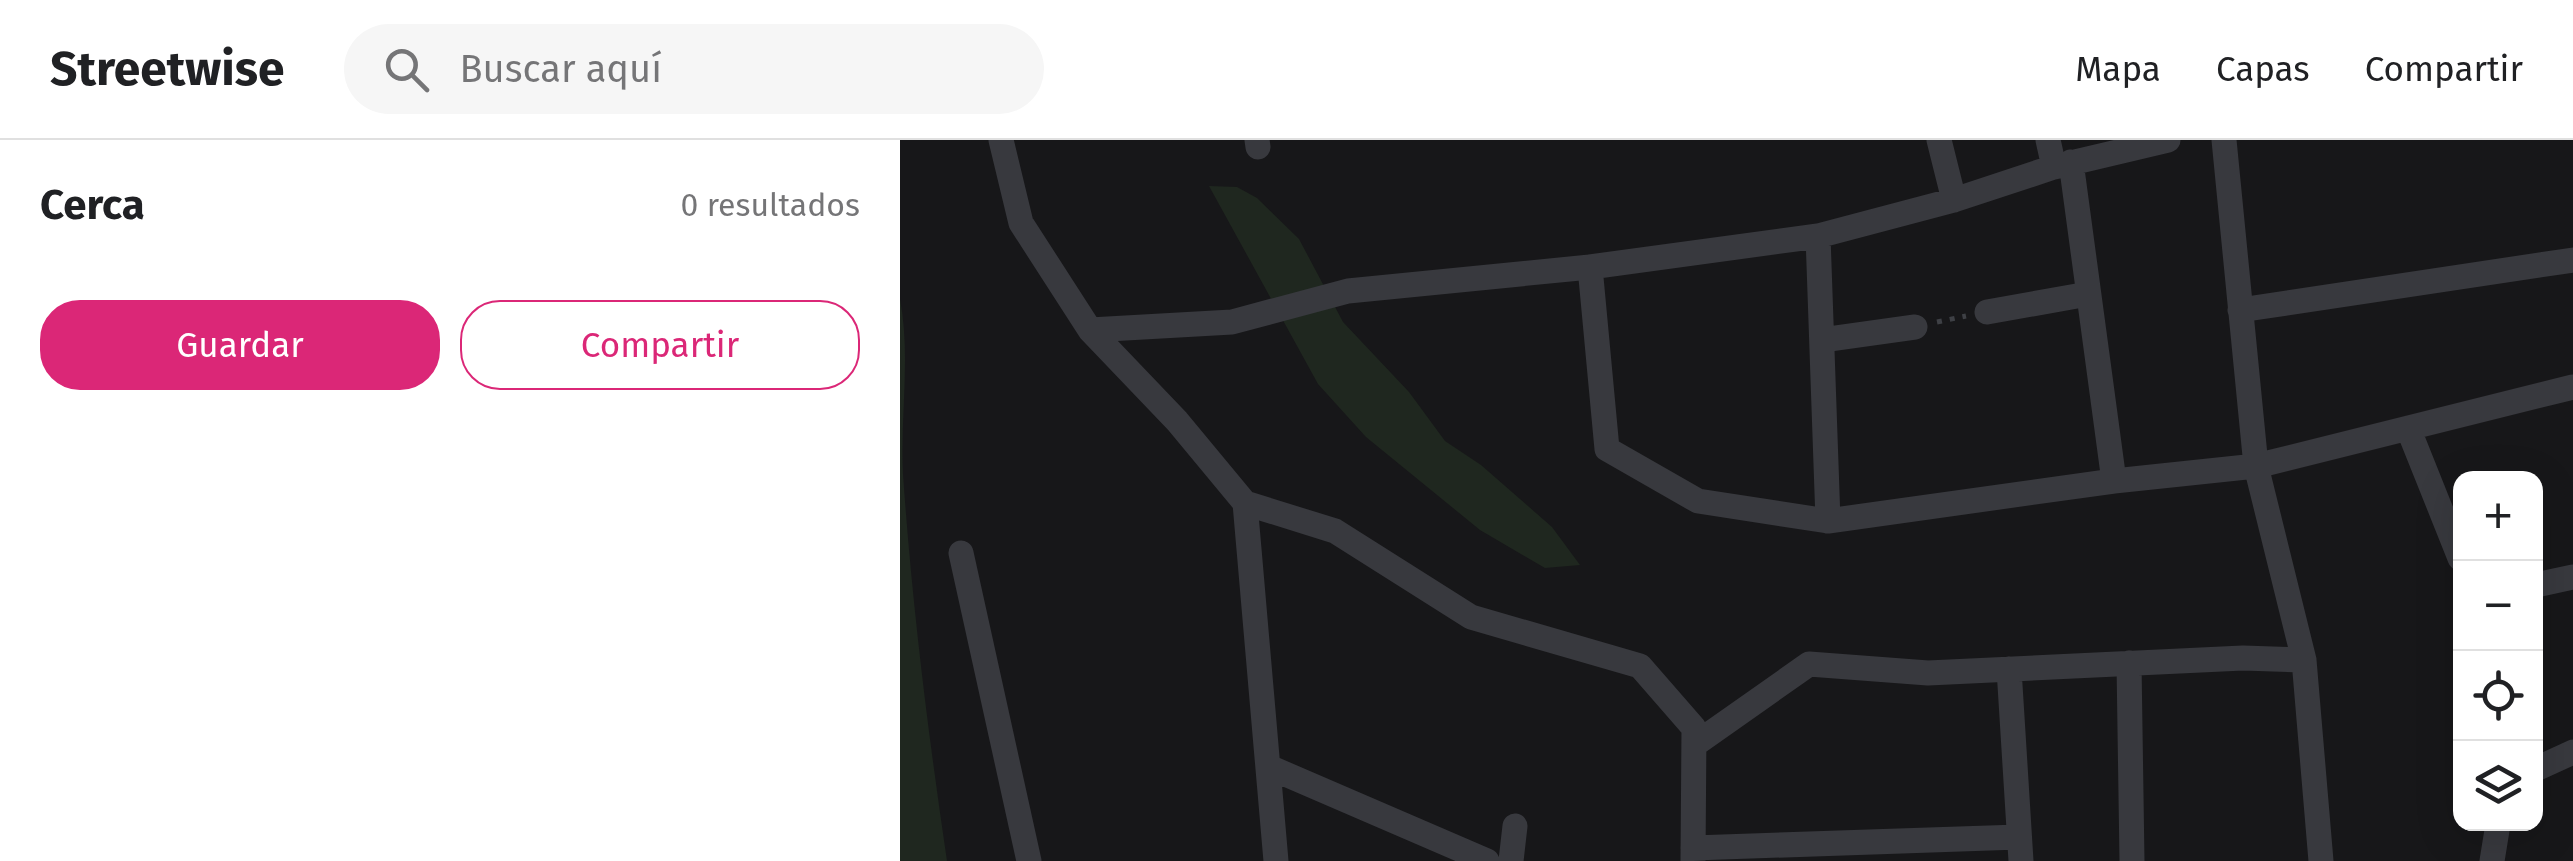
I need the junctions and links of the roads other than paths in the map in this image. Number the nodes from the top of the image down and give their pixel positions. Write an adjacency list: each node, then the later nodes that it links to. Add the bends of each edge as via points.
1 (1001, 140): 15 (street, via 1021,223)
2 (1939, 140): 7 (street)
3 (2048, 140): 6 (street)
4 (2168, 140): 6 (street)
5 (2224, 140): 12 (street)
6 (2062, 165): 7 (street); 11 (street)
7 (1954, 200): 8 (street)
8 (1818, 236): 10 (street); 16 (street)
9 (2573, 260): 12 (street)
10 (1590, 267): 15 (street, via 1348,291 1232,322); 22 (street, via 1607,449 1698,502)
11 (2088, 294): 13 (street); 20 (street)
12 (2240, 310): 19 (street)
13 (1987, 312)
14 (1914, 326): 16 (street)
15 (1090, 330): 21 (street)
16 (1822, 340): 22 (street)
17 (2573, 387): 18 (street)
18 (2408, 428): 19 (street); 23 (street)
19 (2256, 466): 20 (street); 27 (street)
20 (2114, 481): 22 (street)
21 (1245, 503): 30 (street, via 1335,530 1471,617 1640,666 1694,728); 33 (street)
22 (1828, 521)
23 (2453, 540)
24 (961, 553): 38 (street)
25 (2573, 577): 26 (street)
26 (2543, 583)
27 (2304, 660): 28 (street); 43 (street)
28 (2129, 663): 29 (street); 42 (street)
29 (2008, 669): 30 (street, via 1928,672 1809,664); 36 (street)
30 (1694, 745): 37 (street)
31 (2573, 752): 32 (street)
32 (2543, 766)
33 (1269, 767): 39 (street); 40 (street)
34 (1514, 826): 41 (street)
35 (2497, 831): 44 (street)
36 (2020, 849): 37 (street)
37 (1693, 854)
38 (1030, 861)
39 (1276, 861)
40 (1487, 861)
41 (1511, 861)
42 (2132, 861)
43 (2321, 861)
44 (2492, 861)

